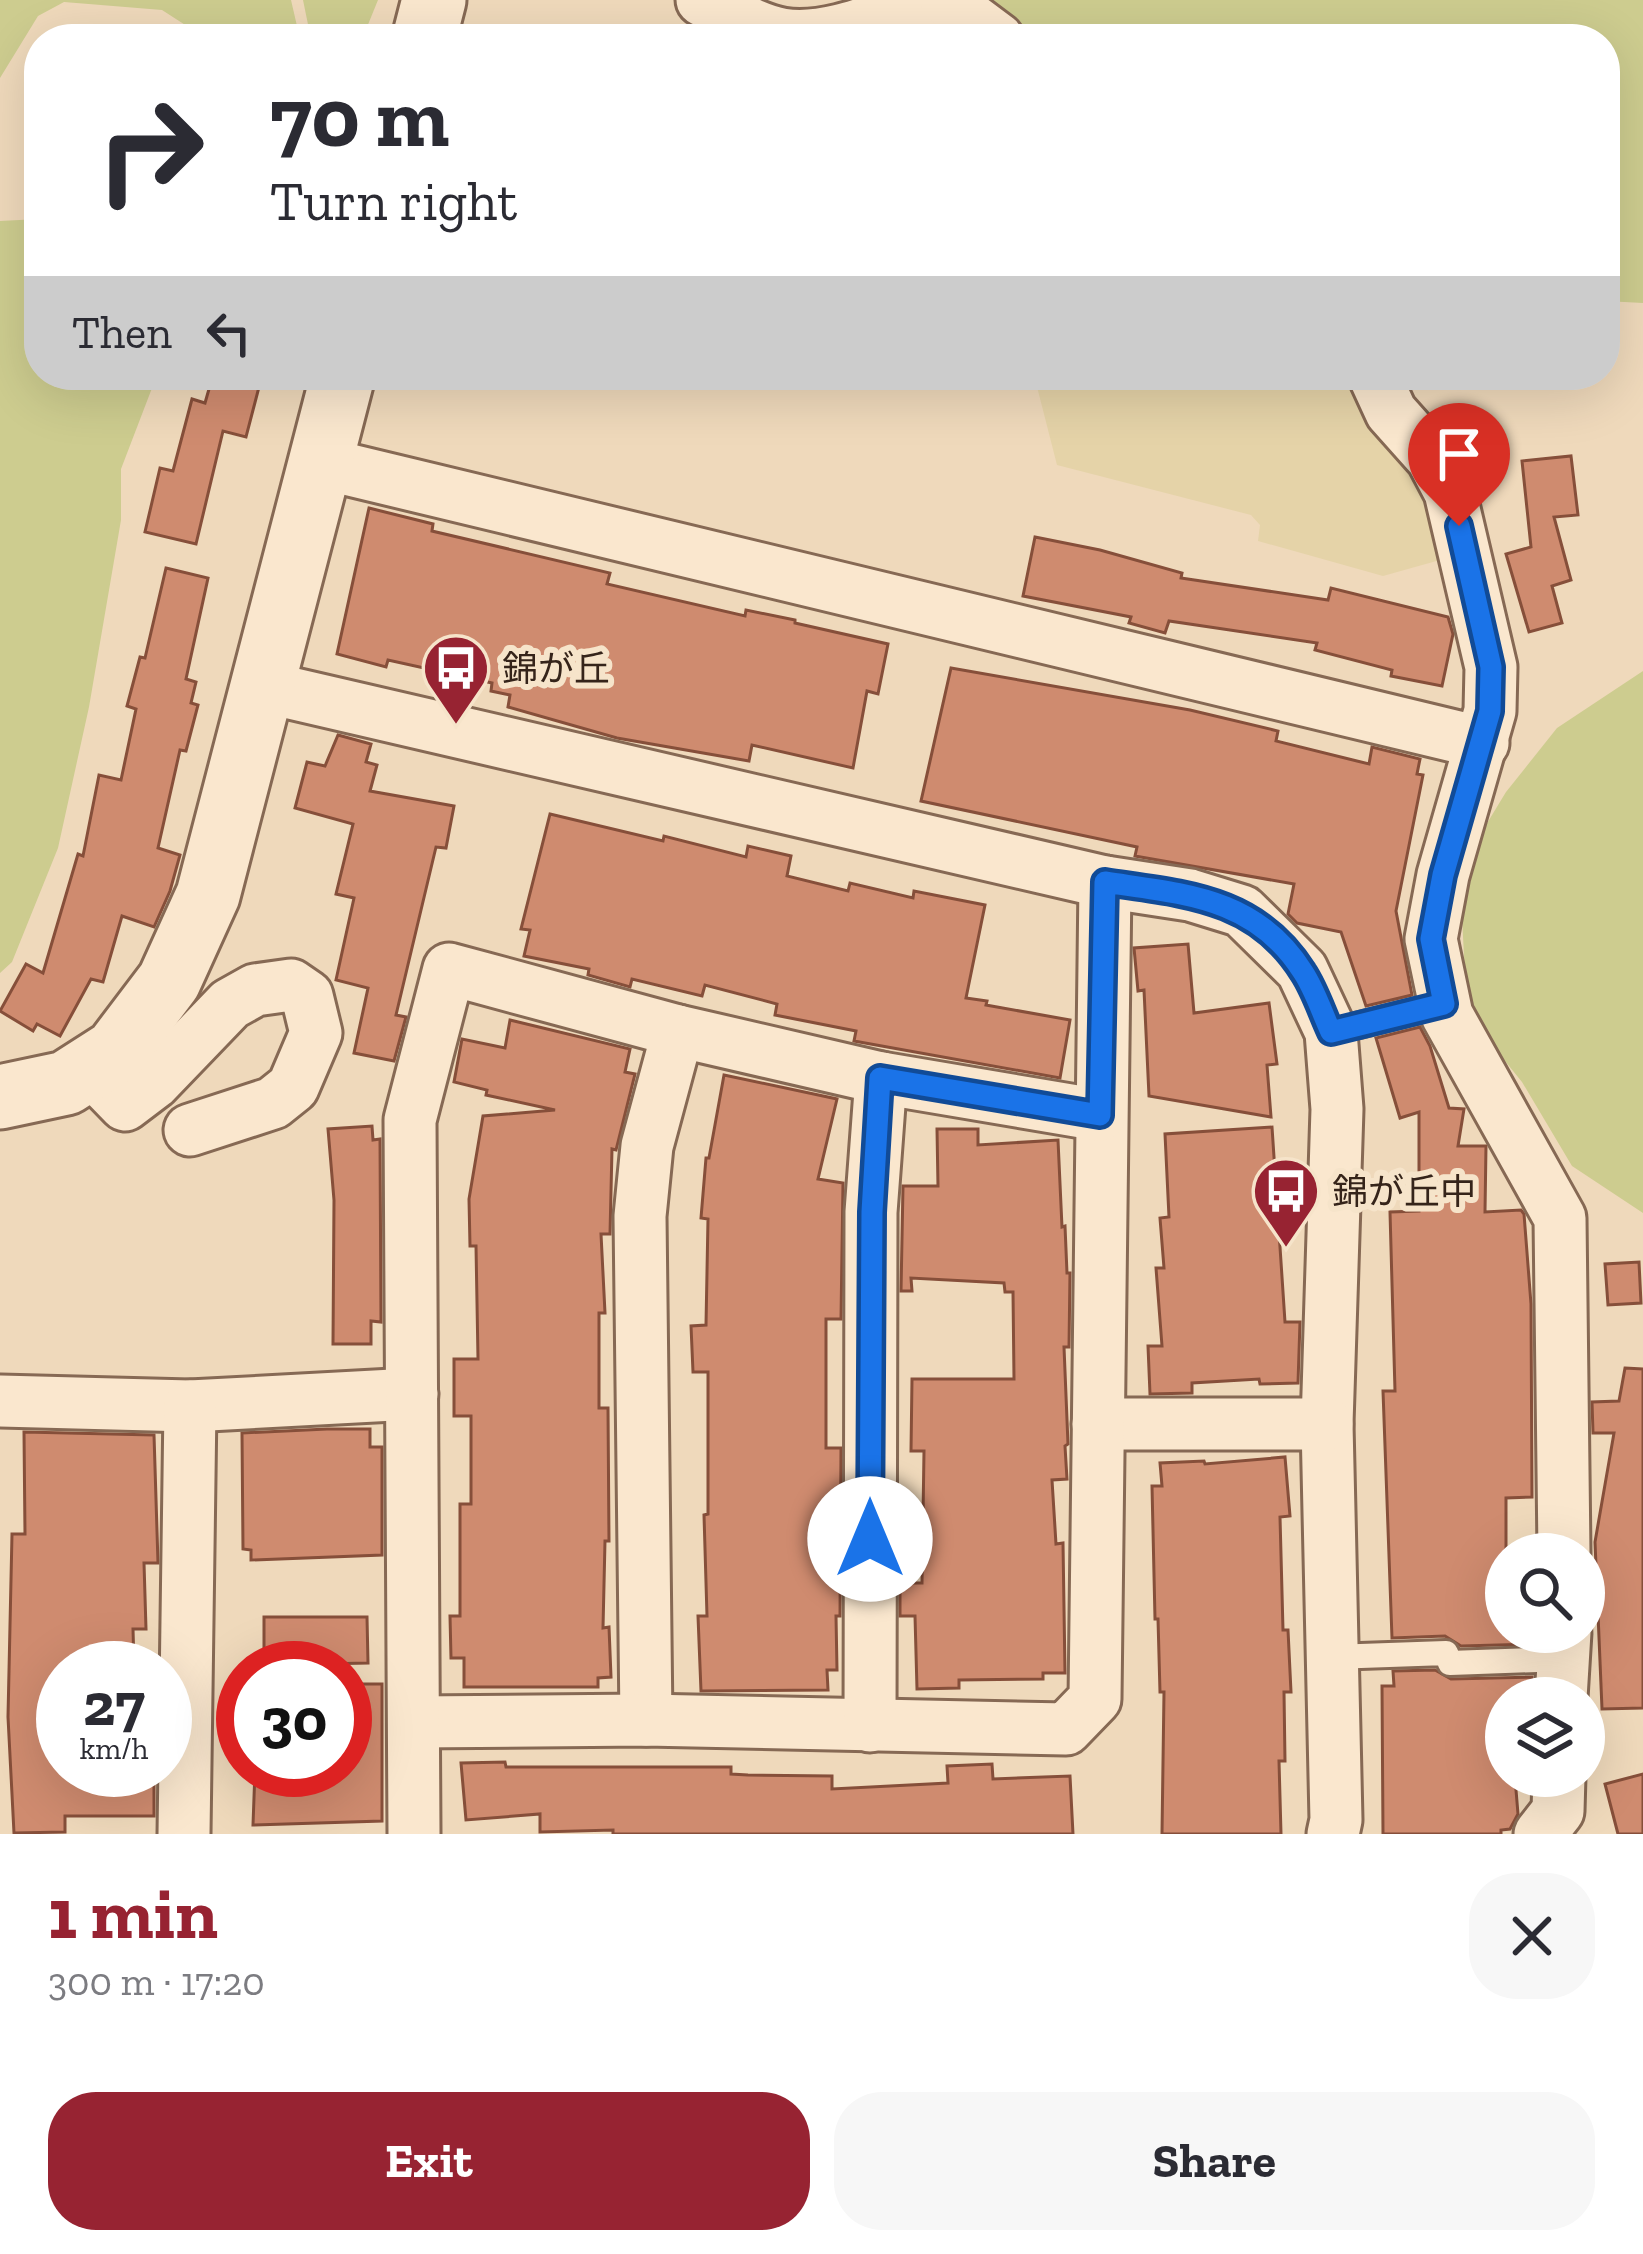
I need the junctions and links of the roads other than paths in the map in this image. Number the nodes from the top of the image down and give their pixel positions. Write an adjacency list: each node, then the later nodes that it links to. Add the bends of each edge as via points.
1 (702, 0): 4 (street)
2 (931, 0): 5 (street)
3 (946, 0): 6 (street)
4 (757, 24)
5 (854, 24)
6 (978, 24)
7 (339, 390): 9 (street)
8 (1381, 390): 11 (street, via 1450,492 1491,667)
9 (321, 463): 10 (street); 11 (street)
10 (260, 686): 12 (street); 16 (street, via 208,895 169,981 116,1051)
11 (1483, 743): 13 (street, via 1431,939)
12 (1105, 882): 15 (street, via 1242,911 1302,970); 19 (street)
13 (1444, 1004): 15 (lane); 26 (street, via 1560,1218)
14 (678, 1031): 17 (street); 21 (street, via 449,969 410,1120); 29 (street, via 647,1146 640,1216)
15 (1331, 1032): 25 (street, via 1337,1109)
16 (89, 1068): 18 (street, via 66,1083); 20 (street, via 125,1105 230,1004 255,989 292,985 307,995 316,1033 293,1087 273,1103)
17 (880, 1078): 19 (street); 31 (street)
18 (0, 1097)
19 (1100, 1115): 24 (street)
20 (190, 1130)
21 (412, 1394): 23 (street); 30 (street)
22 (0, 1401): 23 (street)
23 (190, 1406): 33 (street)
24 (1098, 1424): 25 (street); 31 (street, via 1095,1699 1066,1729)
25 (1327, 1424): 27 (street)
26 (1564, 1533)
27 (1332, 1657): 28 (lane); 35 (street)
28 (1563, 1663)
29 (646, 1720): 30 (street); 31 (street)
30 (414, 1722): 34 (street)
31 (870, 1726)
32 (1558, 1797): 36 (street, via 1558,1811)
33 (184, 1834)
34 (414, 1834)
35 (1333, 1834)
36 (1540, 1834)

